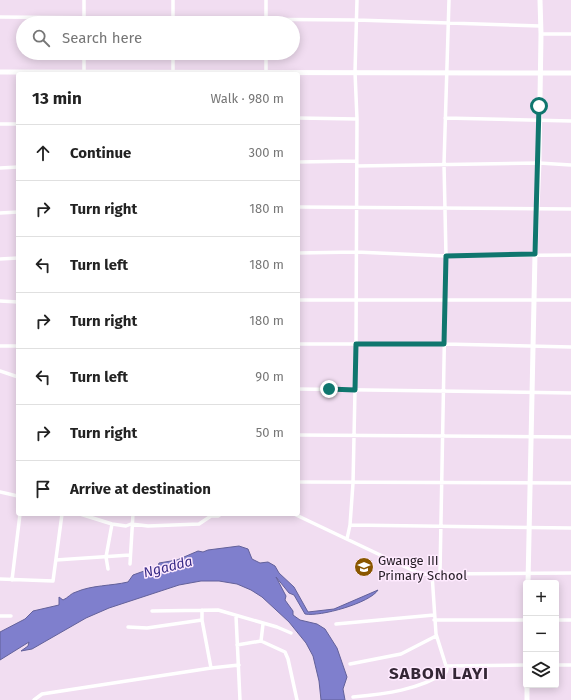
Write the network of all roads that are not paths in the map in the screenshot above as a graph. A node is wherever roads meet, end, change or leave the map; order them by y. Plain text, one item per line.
1 (84, 0) edge
2 (173, 0) edge
3 (266, 0) edge
4 (357, 0) edge
5 (449, 0) edge
6 (540, 0) edge
7 (84, 16) edge
8 (173, 16) edge
9 (266, 16) edge
10 (0, 17) edge
11 (16, 17) edge
12 (356, 20) junction
13 (300, 21) edge
14 (448, 23) junction
15 (540, 26) junction
16 (541, 34) junction
17 (571, 34) edge
18 (84, 60) edge
19 (173, 60) edge
20 (266, 60) edge
21 (0, 72) edge
22 (16, 72) edge
23 (84, 72) edge
24 (173, 72) edge
25 (266, 72) edge
26 (355, 72) junction
27 (446, 72) junction
28 (300, 73) edge
29 (540, 73) junction
30 (571, 73) edge
31 (300, 118) edge
32 (357, 118) junction
33 (446, 118) junction
34 (539, 119) junction
35 (571, 121) edge
36 (0, 124) edge
37 (16, 124) edge
38 (357, 161) junction
39 (300, 162) edge
40 (538, 163) junction
41 (444, 164) junction
42 (571, 165) edge
43 (357, 166) junction
44 (16, 167) edge
45 (0, 168) edge
46 (300, 207) edge
47 (356, 207) junction
48 (446, 208) junction
49 (536, 209) junction
50 (571, 209) edge
51 (16, 212) edge
52 (0, 213) edge
53 (356, 252) junction
54 (300, 253) edge
55 (535, 254) junction
56 (571, 255) edge
57 (446, 256) junction
58 (16, 258) edge
59 (0, 259) edge
60 (355, 299) junction
61 (300, 300) edge
62 (444, 300) junction
63 (534, 300) junction
64 (571, 300) edge
65 (0, 302) edge
66 (16, 302) edge
67 (300, 344) edge
68 (356, 344) junction
69 (444, 344) junction
70 (0, 346) edge
71 (16, 346) edge
72 (533, 346) junction
73 (571, 347) edge
74 (0, 371) edge
75 (16, 376) edge
76 (300, 389) edge
77 (355, 390) junction
78 (443, 392) junction
79 (531, 393) junction
80 (571, 393) edge
81 (354, 435) junction
82 (300, 436) edge
83 (441, 436) junction
84 (530, 436) junction
85 (571, 437) edge
86 (300, 482) edge
87 (440, 482) junction
88 (530, 482) junction
89 (353, 483) junction
90 (571, 483) edge
91 (0, 492) edge
92 (16, 496) edge
93 (20, 516) edge
94 (62, 516) edge
95 (86, 516) edge
96 (133, 516) edge
97 (212, 516) edge
98 (298, 516) edge
99 (112, 524) junction
100 (131, 524) junction
101 (350, 524) junction
102 (440, 525) junction
103 (528, 528) junction
104 (571, 528) edge
105 (347, 540) junction
106 (130, 555) junction
107 (106, 557) junction
108 (56, 560) junction
109 (130, 564) dead end
110 (108, 569) dead end
111 (571, 572) edge
112 (440, 573) junction
113 (528, 573) junction
114 (432, 574) junction
115 (0, 579) edge
116 (12, 580) junction
117 (528, 580) edge
118 (202, 610) junction
119 (152, 611) dead end
120 (0, 616) edge
121 (11, 616) dead end
122 (236, 616) junction
123 (434, 617) junction
124 (202, 620) junction
125 (523, 620) edge
126 (559, 620) edge
127 (571, 620) edge
128 (263, 624) junction
129 (336, 624) dead end
130 (128, 627) dead end
131 (291, 633) dead end
132 (436, 636) junction
133 (261, 641) junction
134 (237, 645) junction
135 (350, 664) dead end
136 (239, 665) junction
137 (523, 665) edge
138 (559, 665) edge
139 (571, 665) edge
140 (446, 666) junction
141 (211, 668) junction
142 (527, 688) edge
143 (353, 697) dead end
144 (34, 700) edge
145 (240, 700) edge
146 (297, 700) edge
147 (527, 700) edge

1 - 7 street
2 - 8 street
3 - 9 street
4 - 12 street
5 - 14 street
6 - 15 main road
10 - 11 street
12 - 13 street
12 - 14 street
12 - 26 street
14 - 15 street
14 - 27 street
15 - 16 main road
16 - 17 street
16 - 29 main road
18 - 23 street
19 - 24 street
20 - 25 street
21 - 22 main road
26 - 27 main road
26 - 28 main road
26 - 32 street
27 - 29 main road
27 - 33 street
29 - 30 main road
29 - 34 main road
31 - 32 street
32 - 38 street
33 - 34 street
33 - 41 street
34 - 35 street
34 - 40 main road
36 - 37 street
38 - 39 street
38 - 43 street
40 - 41 street
40 - 42 street
40 - 49 main road
41 - 43 street
41 - 48 street
43 - 47 street
44 - 45 street
46 - 47 street
47 - 48 street
47 - 53 street
48 - 49 street
48 - 57 street
49 - 50 street
49 - 55 main road
51 - 52 street
53 - 54 street
53 - 57 street
53 - 60 street
55 - 56 street
55 - 57 street
55 - 63 main road
57 - 62 street
58 - 59 street
60 - 61 street
60 - 62 street
60 - 68 street
62 - 63 street
62 - 69 street
63 - 64 street
63 - 72 main road
65 - 66 street
67 - 68 street
68 - 69 street
68 - 77 street
69 - 72 street
69 - 78 street
70 - 71 street
72 - 73 street
72 - 79 main road
74 - 75 street
76 - 77 street
77 - 78 street
77 - 81 street
78 - 79 street
78 - 83 street
79 - 80 street
79 - 84 main road
81 - 82 street
81 - 83 street
81 - 89 street
83 - 84 street
83 - 87 street
84 - 85 street
84 - 88 main road
86 - 89 street
87 - 88 street
87 - 89 street
87 - 102 street
88 - 90 street
88 - 103 main road
89 - 101 street
91 - 92 street
93 - 116 street
94 - 108 street
95 - 99 street
96 - 100 street
97 - 100 street
98 - 105 street
99 - 100 street
99 - 107 street
100 - 106 street
101 - 102 street
101 - 105 street
102 - 103 street
102 - 112 street
103 - 104 street
103 - 113 main road
105 - 114 street
106 - 107 street
106 - 109 street
107 - 108 street
107 - 110 street
108 - 116 street
111 - 113 street
112 - 113 street
112 - 114 street
113 - 117 main road
114 - 123 street
115 - 116 street
118 - 119 street
118 - 122 street
118 - 124 street
120 - 121 street
122 - 128 street
122 - 134 street
123 - 125 street
123 - 129 street
123 - 132 street
124 - 130 street
124 - 141 street
126 - 127 street
128 - 131 street
128 - 133 street
132 - 135 street
132 - 140 street
133 - 134 street
133 - 146 street
134 - 136 street
136 - 141 street
136 - 145 street
137 - 140 street
138 - 139 street
140 - 143 street
141 - 144 street
142 - 147 main road

